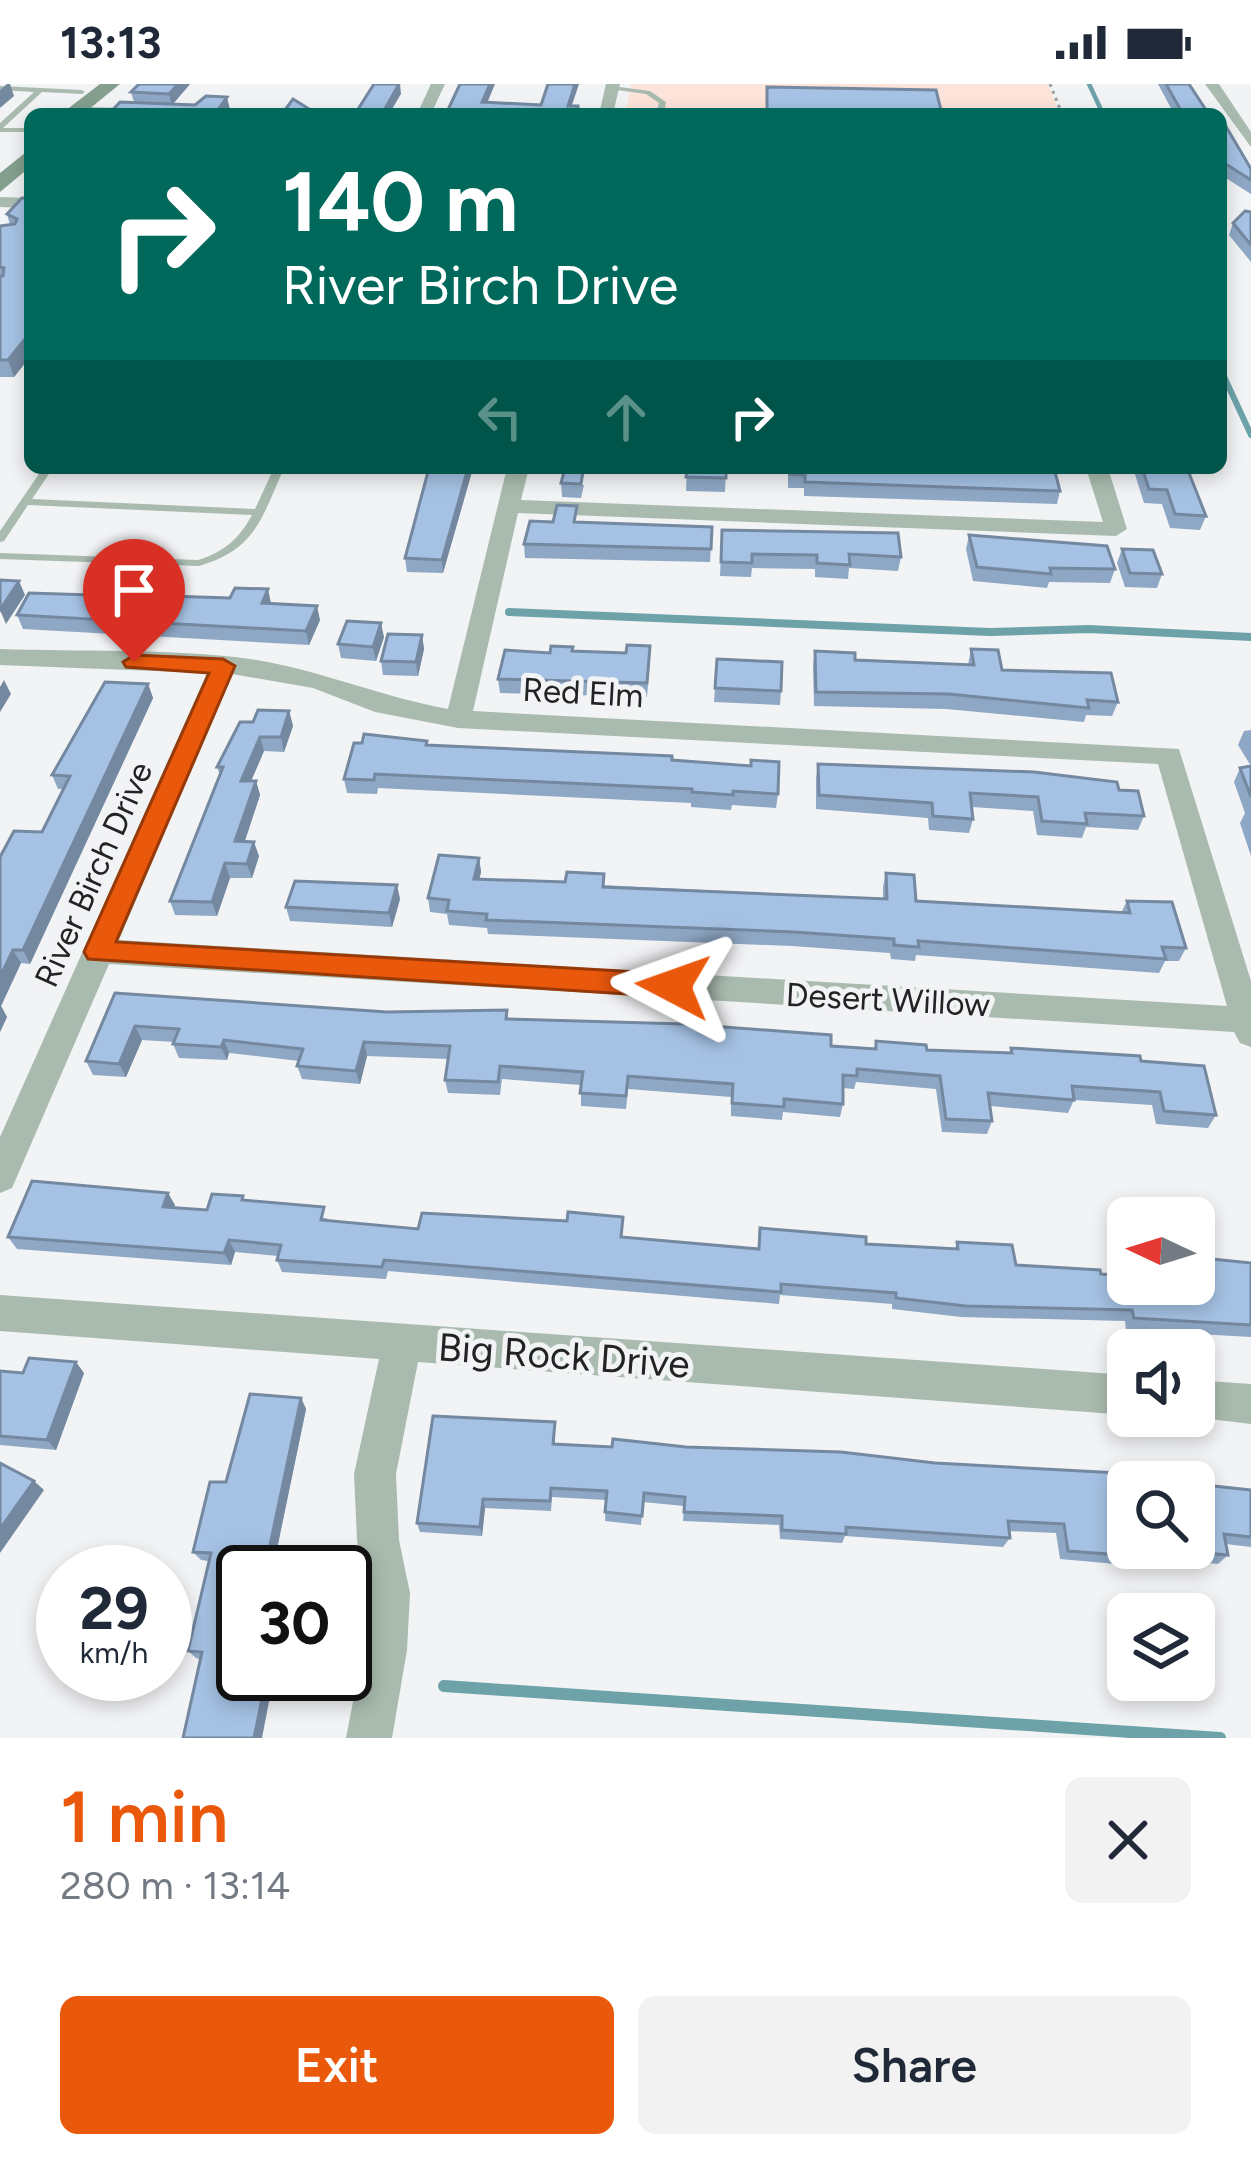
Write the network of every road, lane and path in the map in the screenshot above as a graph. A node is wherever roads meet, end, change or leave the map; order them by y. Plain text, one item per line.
1 (111, 84) edge
2 (1212, 84) edge
3 (613, 86) edge
4 (0, 88) edge
5 (40, 90) junction
6 (81, 99) edge
7 (128, 108) edge
8 (661, 108) edge
9 (0, 129) edge
10 (1251, 143) edge
11 (16, 162) edge
12 (0, 185) edge
13 (44, 474) edge
14 (276, 474) edge
15 (517, 474) edge
16 (1099, 474) edge
17 (25, 502) junction
18 (509, 506) junction
19 (258, 512) junction
20 (0, 539) edge
21 (0, 556) edge
22 (0, 657) edge
23 (223, 666) junction
24 (458, 719) junction
25 (98, 952) junction
26 (1249, 1027) edge
27 (0, 1177) edge
28 (0, 1313) edge
29 (402, 1343) junction
30 (1107, 1393) edge
31 (1215, 1401) edge
32 (1251, 1404) edge
33 (369, 1738) edge

1 - 6 main road
2 - 10 street
3 - 8 lane
4 - 5 lane
5 - 6 lane
5 - 9 lane
6 - 7 lane
11 - 12 main road
13 - 17 lane
14 - 19 lane
15 - 18 street
16 - 18 street
17 - 19 lane
17 - 20 lane
18 - 24 street
19 - 21 lane
22 - 23 street, Red Elm
23 - 24 street, Red Elm
23 - 25 street, River Birch Drive
24 - 26 street, Red Elm
25 - 26 street, Desert Willow
25 - 27 street, River Birch Drive
28 - 29 street, Big Rock Drive
29 - 30 street, Big Rock Drive
29 - 33 street
31 - 32 street

